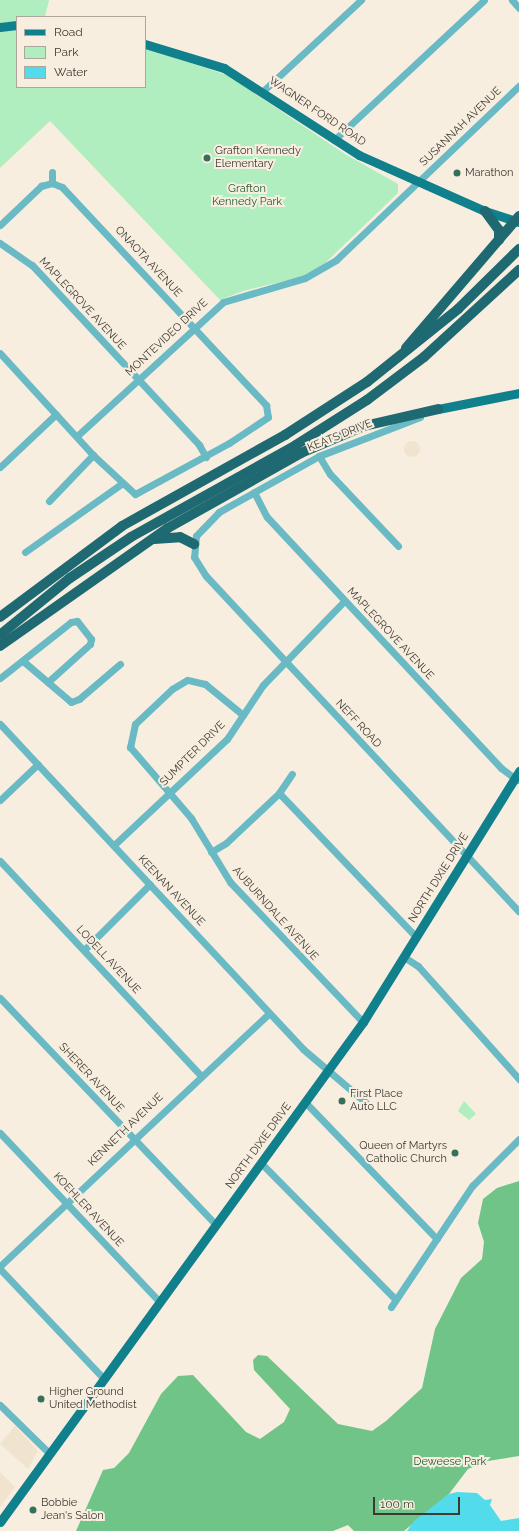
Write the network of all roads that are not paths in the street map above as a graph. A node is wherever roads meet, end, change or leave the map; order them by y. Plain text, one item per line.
1 (360, 0) edge
2 (484, 0) edge
3 (512, 0) edge
4 (519, 8) edge
5 (16, 25) edge
6 (0, 27) edge
7 (146, 44) edge
8 (519, 86) edge
9 (263, 91) junction
10 (334, 140) junction
11 (52, 172) dead end
12 (52, 183) junction
13 (418, 183) junction
14 (485, 211) junction
15 (518, 220) edge
16 (0, 225) edge
17 (499, 240) junction
18 (0, 243) edge
19 (519, 249) edge
20 (519, 270) edge
21 (194, 327) junction
22 (0, 353) edge
23 (400, 357) junction
24 (138, 380) junction
25 (519, 393) edge
26 (438, 409) junction
27 (56, 414) junction
28 (77, 436) junction
29 (93, 455) junction
30 (319, 456) junction
31 (206, 457) junction
32 (0, 466) edge
33 (121, 484) junction
34 (254, 492) junction
35 (49, 501) dead end
36 (150, 540) junction
37 (194, 544) junction
38 (398, 546) dead end
39 (25, 552) dead end
40 (344, 601) junction
41 (0, 617) edge
42 (0, 635) edge
43 (0, 646) edge
44 (23, 661) junction
45 (287, 662) junction
46 (120, 664) dead end
47 (0, 678) edge
48 (48, 682) junction
49 (243, 715) junction
50 (0, 724) edge
51 (38, 764) junction
52 (519, 771) edge
53 (292, 774) dead end
54 (516, 780) edge
55 (280, 793) junction
56 (169, 794) junction
57 (0, 800) edge
58 (114, 845) junction
59 (211, 852) junction
60 (468, 854) junction
61 (0, 861) edge
62 (150, 884) junction
63 (519, 912) edge
64 (416, 937) junction
65 (84, 950) junction
66 (404, 957) junction
67 (0, 998) edge
68 (269, 1013) junction
69 (363, 1022) junction
70 (328, 1070) junction
71 (517, 1074) edge
72 (200, 1075) junction
73 (305, 1102) junction
74 (365, 1102) dead end
75 (0, 1133) edge
76 (132, 1138) junction
77 (519, 1138) edge
78 (262, 1163) junction
79 (67, 1203) junction
80 (216, 1226) junction
81 (437, 1240) junction
82 (0, 1267) edge
83 (395, 1299) junction
84 (160, 1302) junction
85 (391, 1307) dead end
86 (104, 1379) junction
87 (0, 1405) edge
88 (50, 1454) junction
89 (0, 1522) edge

1 - 9 street
2 - 10 street
3 - 4 street
5 - 6 main road
7 - 9 main road, WAGNER FORD ROAD
8 - 13 street, SUSANNAH AVENUE
9 - 10 main road, WAGNER FORD ROAD
10 - 13 main road, WAGNER FORD ROAD
11 - 12 street
12 - 16 street
12 - 21 street, ONAOTA AVENUE
13 - 14 main road, WAGNER FORD ROAD
13 - 21 street, MONTEVIDEO DRIVE
14 - 15 main road, WAGNER FORD ROAD
14 - 17 highway
15 - 17 highway
17 - 23 highway
18 - 24 street, MAPLEGROVE AVENUE
19 - 23 highway
20 - 42 highway
21 - 24 street, MONTEVIDEO DRIVE
21 - 31 street, ONAOTA AVENUE
22 - 27 street
23 - 41 highway
24 - 28 street, MONTEVIDEO DRIVE
24 - 31 street, MAPLEGROVE AVENUE
25 - 26 main road, KEATS DRIVE
26 - 30 street, KEATS DRIVE
26 - 36 highway
27 - 28 street
27 - 32 street
28 - 29 street
29 - 33 street
29 - 35 street
30 - 34 street, KEATS DRIVE
30 - 38 street
31 - 33 street
33 - 39 street
34 - 37 street, KEATS DRIVE
34 - 40 street, MAPLEGROVE AVENUE
36 - 37 highway
36 - 43 highway
37 - 45 street, NEFF ROAD
40 - 45 street, SUMPTER DRIVE
40 - 54 street, MAPLEGROVE AVENUE
44 - 47 street
44 - 48 street
44 - 48 street
45 - 49 street, SUMPTER DRIVE
45 - 60 street, NEFF ROAD
46 - 48 street
49 - 56 street, SUMPTER DRIVE
49 - 56 street, AUBURNDALE AVENUE
50 - 51 street, KEENAN AVENUE
51 - 57 street
51 - 58 street, KEENAN AVENUE
52 - 54 main road, NORTH DIXIE DRIVE
53 - 55 street
54 - 60 main road, NORTH DIXIE DRIVE
55 - 59 street
55 - 64 street
56 - 58 street, SUMPTER DRIVE
56 - 59 street, AUBURNDALE AVENUE
58 - 62 street, KEENAN AVENUE
59 - 69 street, AUBURNDALE AVENUE
60 - 63 street, NEFF ROAD
60 - 64 main road, NORTH DIXIE DRIVE
61 - 65 street, LODELL AVENUE
62 - 65 street
62 - 68 street, KEENAN AVENUE
64 - 66 main road, NORTH DIXIE DRIVE
65 - 72 street, LODELL AVENUE
66 - 69 main road, NORTH DIXIE DRIVE
66 - 71 street
67 - 76 street, SHERER AVENUE
68 - 70 street, KEENAN AVENUE
68 - 72 street, KENNETH AVENUE
69 - 70 main road, NORTH DIXIE DRIVE
70 - 73 main road, NORTH DIXIE DRIVE
70 - 74 street, KEENAN AVENUE
72 - 76 street, KENNETH AVENUE
73 - 78 main road, NORTH DIXIE DRIVE
73 - 81 street
75 - 79 street, KOEHLER AVENUE
76 - 79 street, KENNETH AVENUE
76 - 80 street, SHERER AVENUE
77 - 81 street
78 - 80 main road, NORTH DIXIE DRIVE
78 - 83 street
79 - 82 street, KENNETH AVENUE
79 - 84 street, KOEHLER AVENUE
80 - 84 main road, NORTH DIXIE DRIVE
81 - 83 street
82 - 86 street
83 - 85 street
84 - 86 main road, NORTH DIXIE DRIVE
86 - 88 main road, NORTH DIXIE DRIVE
87 - 88 street
88 - 89 main road, NORTH DIXIE DRIVE

